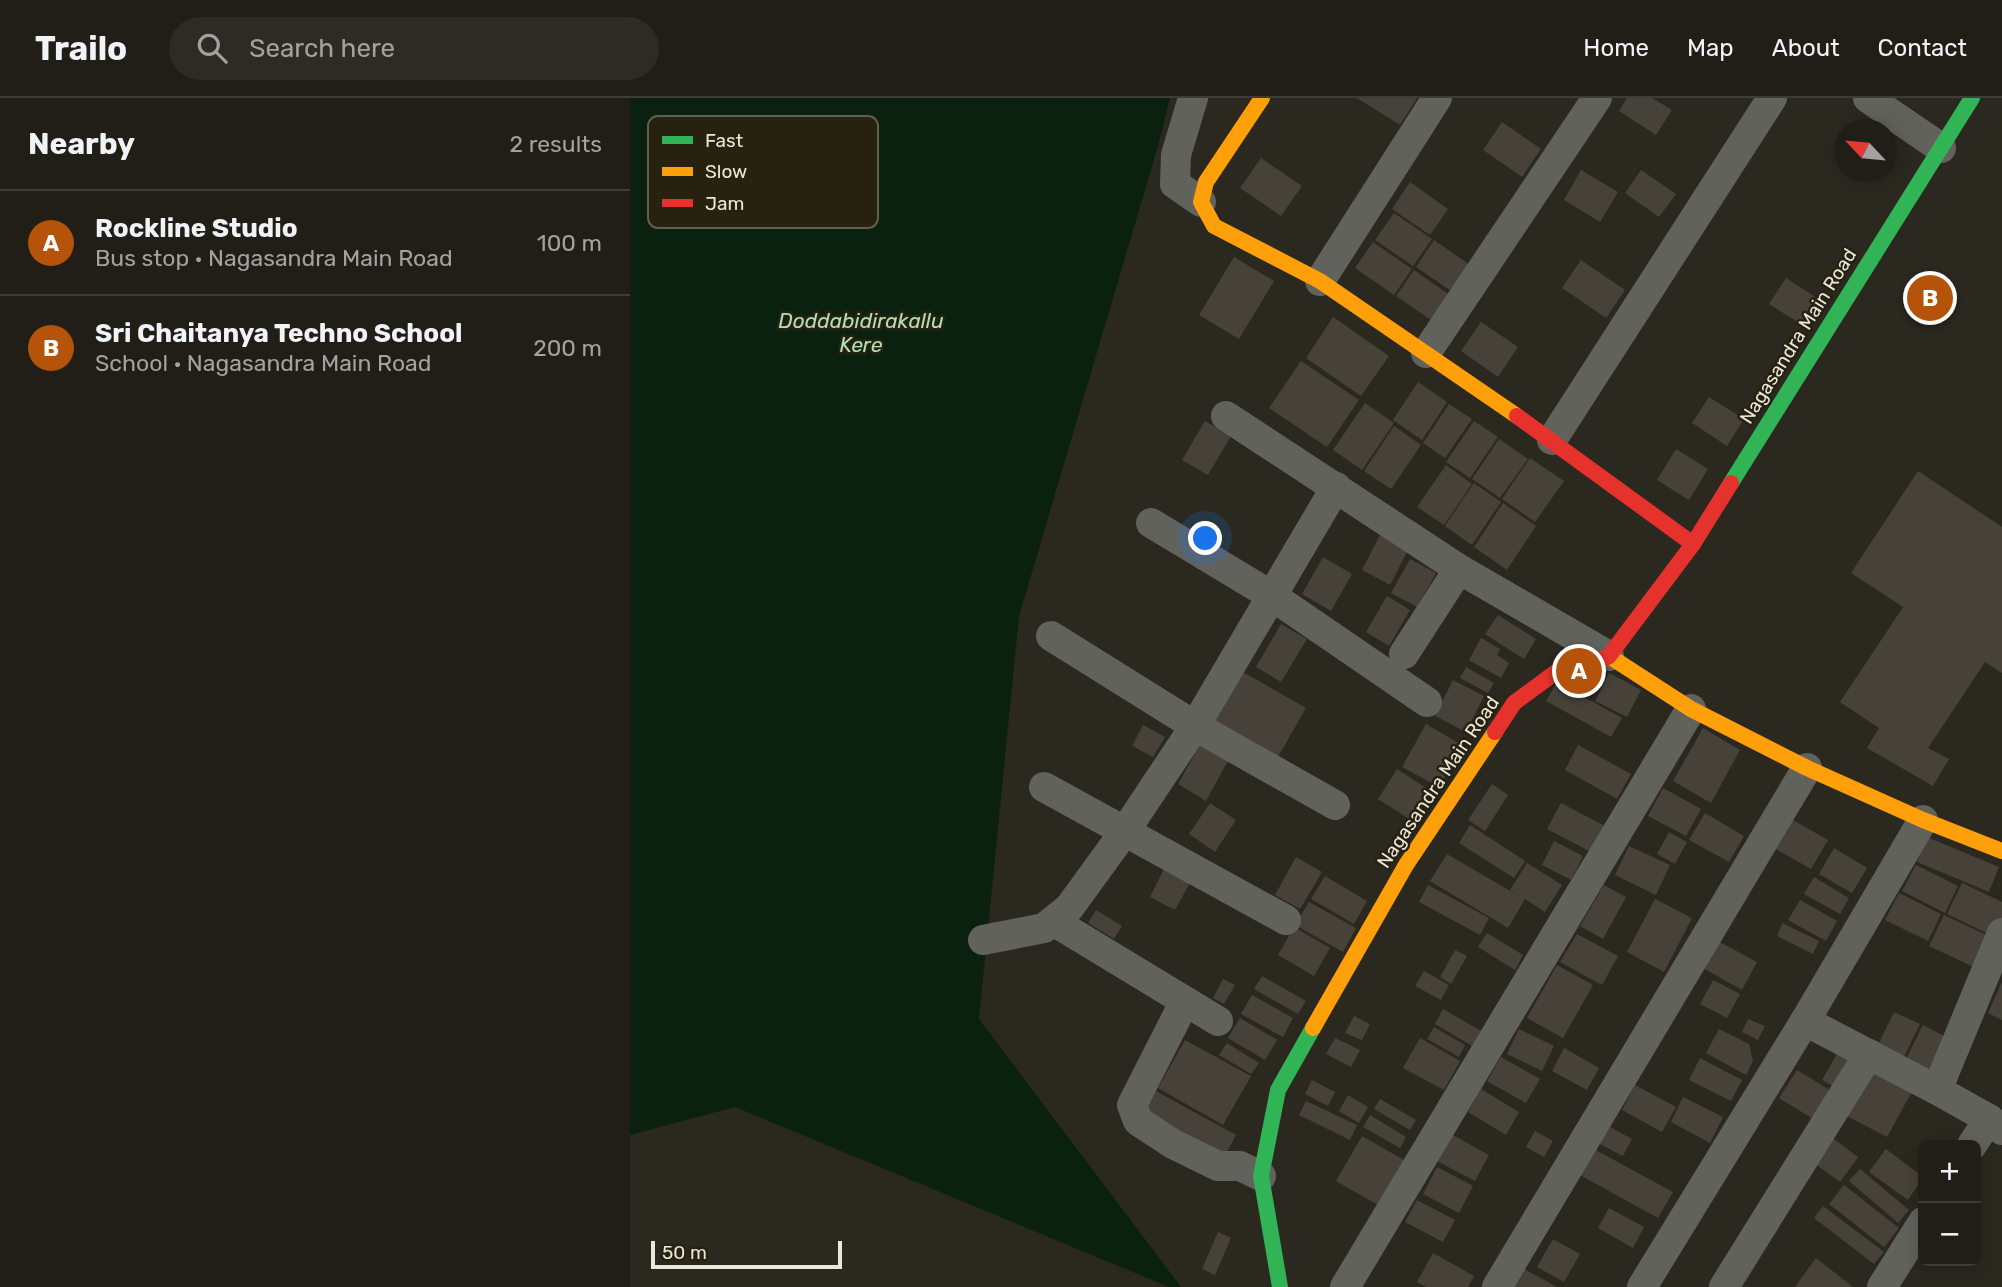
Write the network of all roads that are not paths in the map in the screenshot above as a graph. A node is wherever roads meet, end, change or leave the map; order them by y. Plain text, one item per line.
1 (1193, 98) edge
2 (1262, 98) edge
3 (1437, 98) edge
4 (1597, 98) edge
5 (1772, 98) edge
6 (1868, 98) edge
7 (1972, 98) edge
8 (1941, 148) junction
9 (1201, 202) junction
10 (1320, 281) junction
11 (1426, 353) junction
12 (1226, 416) dead end
13 (1552, 440) junction
14 (1336, 487) junction
15 (1151, 523) dead end
16 (1693, 544) junction
17 (1459, 569) junction
18 (1272, 596) junction
19 (1051, 636) dead end
20 (1404, 654) dead end
21 (1609, 656) junction
22 (1427, 702) dead end
23 (1691, 709) junction
24 (1195, 726) junction
25 (1807, 768) junction
26 (1044, 787) dead end
27 (1335, 805) dead end
28 (1923, 820) junction
29 (1125, 831) junction
30 (2002, 852) edge
31 (1286, 920) dead end
32 (1053, 921) junction
33 (2002, 933) edge
34 (984, 940) dead end
35 (1185, 1001) junction
36 (1218, 1021) dead end
37 (1805, 1021) junction
38 (1869, 1054) junction
39 (1937, 1090) junction
40 (1995, 1124) edge
41 (1977, 1140) edge
42 (1261, 1176) junction
43 (1918, 1230) edge
44 (1280, 1287) edge
45 (1345, 1287) edge
46 (1497, 1287) edge
47 (1642, 1287) edge
48 (1724, 1287) edge
49 (1882, 1287) edge

1 - 9 street
2 - 9 street
3 - 10 street
4 - 11 street
5 - 13 street
6 - 8 street
7 - 8 street, Nagasandra Main Road
8 - 16 street, Nagasandra Main Road
9 - 10 street
10 - 11 street
11 - 13 street
12 - 14 street
13 - 16 street
14 - 17 street
14 - 18 street
15 - 18 street
16 - 21 street, Nagasandra Main Road
17 - 20 street
17 - 21 street
18 - 22 street
18 - 24 street
19 - 24 street
21 - 23 street
21 - 42 street, Nagasandra Main Road
23 - 25 street
23 - 45 street
24 - 27 street
24 - 29 street
25 - 28 street
25 - 46 street
26 - 29 street
28 - 30 street
28 - 37 street
29 - 31 street
29 - 32 street
32 - 34 street
32 - 35 street
33 - 39 street
35 - 36 street
35 - 42 street
37 - 38 street
37 - 47 street
38 - 39 street
38 - 48 street
39 - 40 street
40 - 41 street
42 - 44 street, Nagasandra Main Road
43 - 49 street

